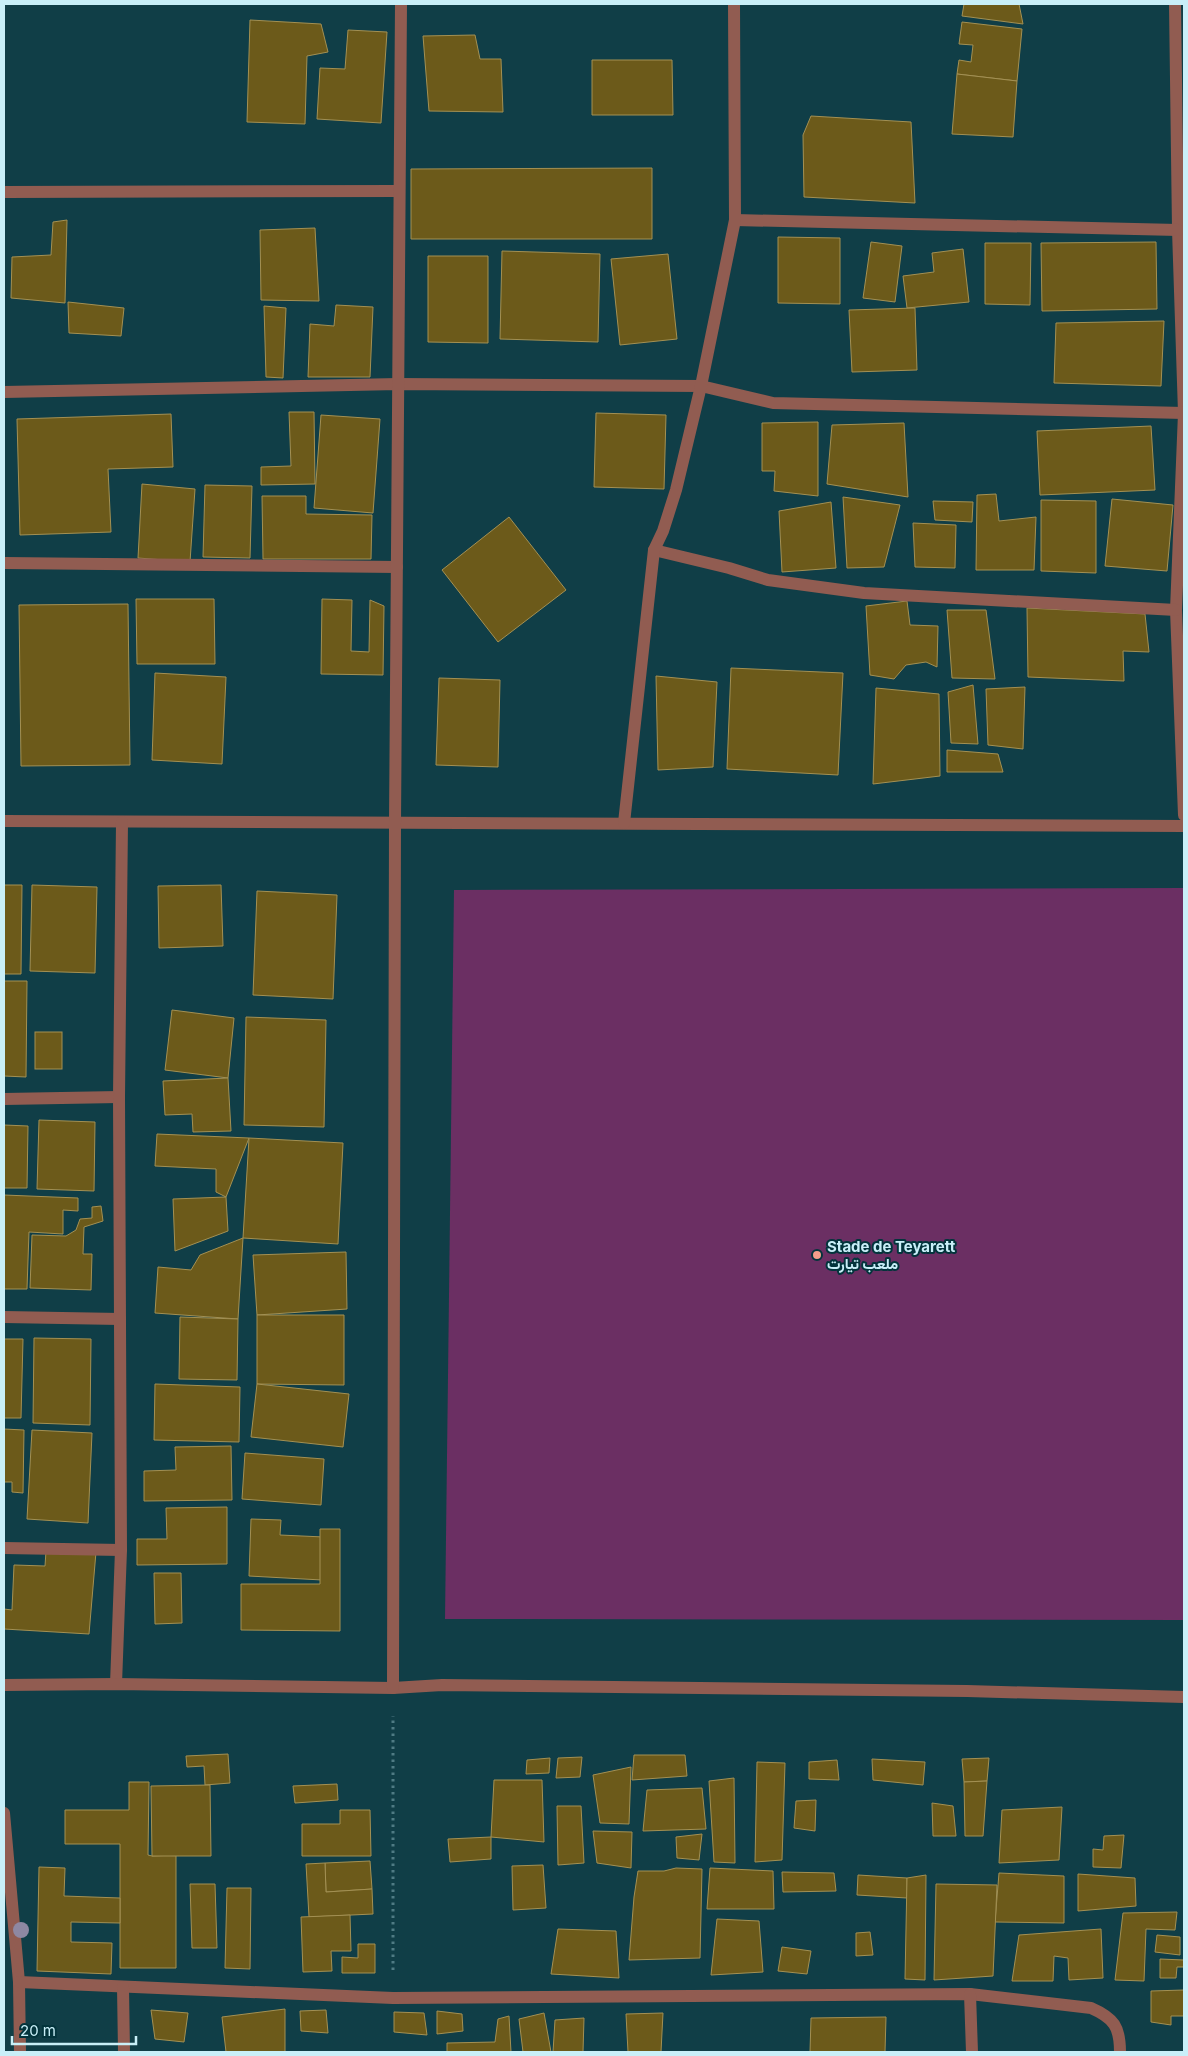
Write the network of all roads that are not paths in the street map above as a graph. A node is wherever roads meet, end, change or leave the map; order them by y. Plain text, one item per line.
1 (401, 4) edge
2 (734, 4) edge
3 (1175, 4) edge
4 (399, 191) junction
5 (4, 192) edge
6 (735, 220) junction
7 (1178, 230) junction
8 (398, 384) junction
9 (701, 386) junction
10 (4, 392) edge
11 (1184, 413) edge
12 (654, 550) junction
13 (4, 563) edge
14 (396, 567) junction
15 (1176, 610) junction
16 (1184, 815) edge
17 (4, 821) edge
18 (122, 822) junction
19 (395, 823) junction
20 (624, 823) junction
21 (1184, 826) edge
22 (119, 1097) junction
23 (4, 1098) edge
24 (4, 1317) edge
25 (120, 1319) junction
26 (4, 1548) edge
27 (121, 1550) junction
28 (116, 1684) junction
29 (4, 1685) edge
30 (394, 1688) junction
31 (1184, 1698) edge
32 (4, 1813) edge
33 (19, 1982) junction
34 (123, 1987) junction
35 (970, 1994) junction
36 (20, 2052) edge
37 (124, 2052) edge
38 (972, 2052) edge
39 (1120, 2052) edge

1 - 4 street
2 - 6 street
3 - 7 street
4 - 5 street
4 - 8 street
6 - 7 street
6 - 9 street
7 - 11 street
8 - 9 street
8 - 10 street
8 - 14 street
9 - 11 street
9 - 12 street
11 - 15 street
12 - 15 street
12 - 20 street
13 - 14 street
14 - 19 street
15 - 16 street
17 - 18 street
18 - 19 street
18 - 22 street
19 - 20 street
19 - 30 street
20 - 21 street
22 - 23 street
22 - 25 street
24 - 25 street
25 - 27 street
26 - 27 street
27 - 28 street
28 - 29 street
28 - 30 street
30 - 31 street
32 - 33 street
33 - 34 street
33 - 36 street
34 - 35 street
34 - 37 street
35 - 38 street
35 - 39 street

